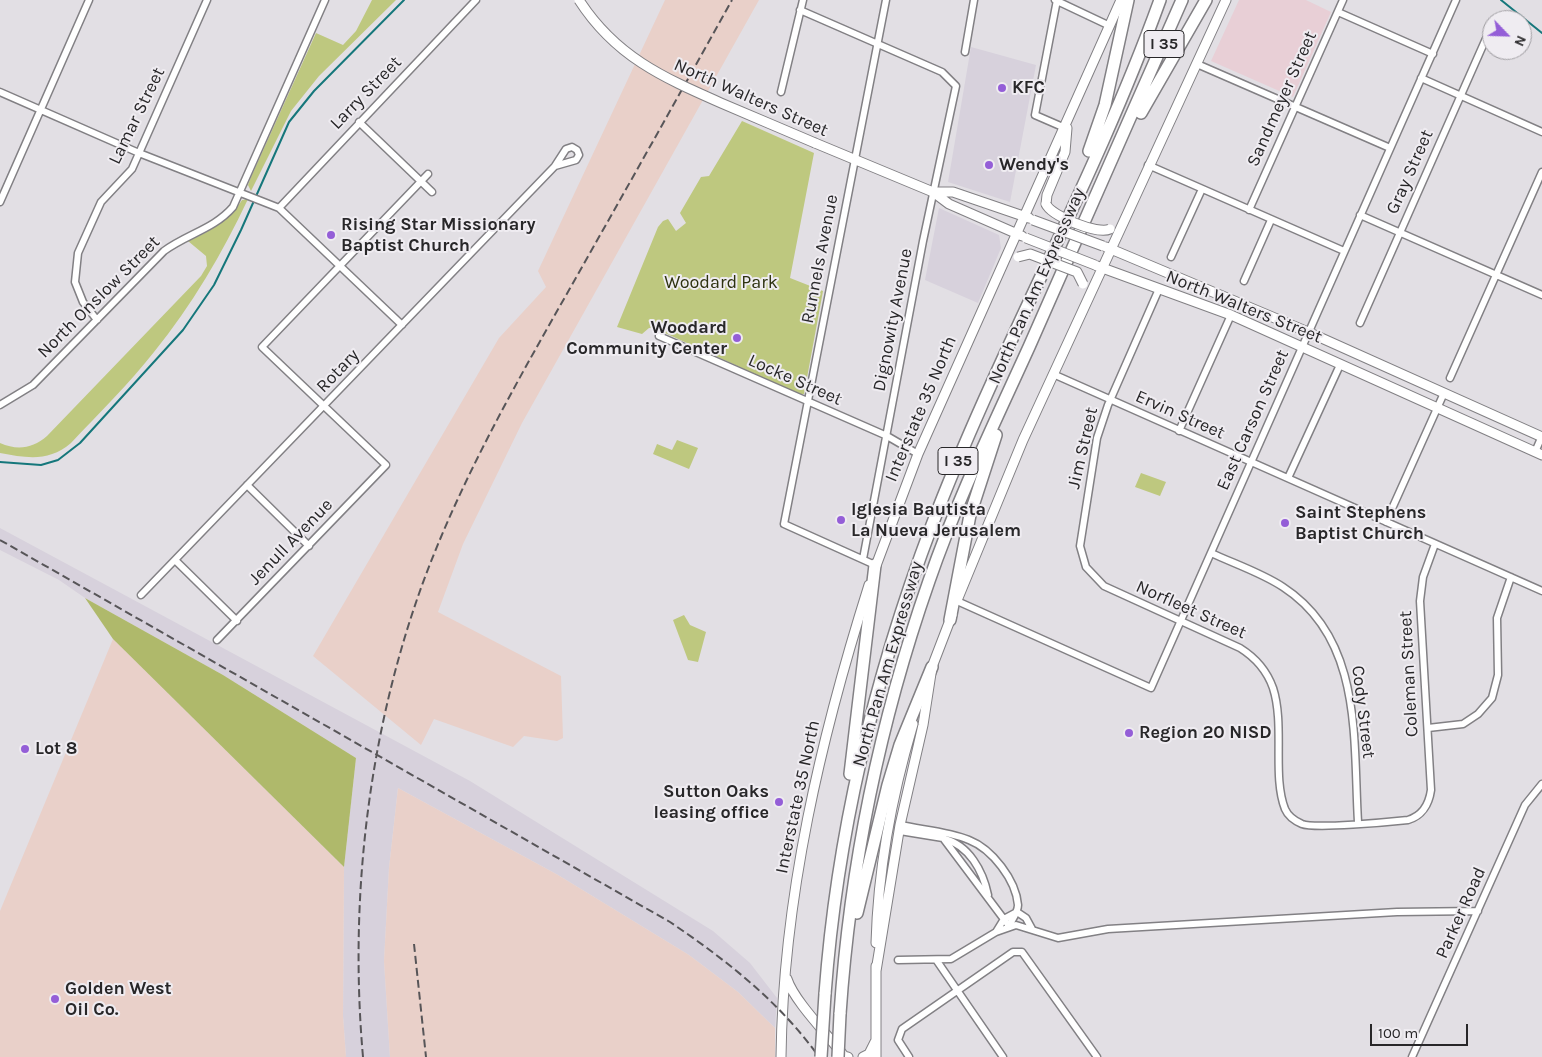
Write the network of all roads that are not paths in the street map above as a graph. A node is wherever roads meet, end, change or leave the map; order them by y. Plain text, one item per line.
1 (89, 0) edge
2 (207, 0) edge
3 (325, 0) edge
4 (476, 0) edge
5 (579, 0) edge
6 (803, 0) edge
7 (886, 0) edge
8 (974, 0) edge
9 (1056, 0) edge
10 (1122, 0) edge
11 (1128, 0) edge
12 (1160, 0) edge
13 (1182, 0) edge
14 (1206, 0) edge
15 (1226, 0) edge
16 (1343, 0) edge
17 (1456, 0) edge
18 (800, 10) junction
19 (1338, 12) junction
20 (1110, 26) junction
21 (877, 44) junction
22 (1482, 48) edge
23 (965, 52) dead end
24 (1433, 54) junction
25 (1197, 64) junction
26 (1421, 78) junction
27 (0, 92) edge
28 (781, 92) dead end
29 (1461, 96) junction
30 (1295, 107) junction
31 (41, 110) junction
32 (359, 122) junction
33 (1066, 124) junction
34 (1542, 132) edge
35 (1390, 148) junction
36 (139, 153) junction
37 (855, 161) junction
38 (555, 166) dead end
39 (1148, 166) junction
40 (1542, 172) edge
41 (428, 174) dead end
42 (421, 182) junction
43 (1202, 190) junction
44 (240, 192) junction
45 (432, 192) dead end
46 (933, 192) junction
47 (1133, 199) junction
48 (0, 202) edge
49 (279, 208) junction
50 (1249, 210) junction
51 (1069, 212) junction
52 (1360, 215) junction
53 (1029, 218) junction
54 (1271, 220) junction
55 (1084, 221) junction
56 (1400, 232) junction
57 (1022, 236) junction
58 (1107, 247) junction
59 (1344, 251) junction
60 (1171, 257) dead end
61 (340, 265) junction
62 (1098, 266) junction
63 (1001, 271) junction
64 (1496, 274) junction
65 (1244, 281) dead end
66 (1159, 289) junction
67 (1542, 295) edge
68 (1081, 312) junction
69 (1231, 316) junction
70 (97, 320) junction
71 (1360, 323) dead end
72 (402, 325) junction
73 (1308, 332) junction
74 (660, 336) dead end
75 (1301, 347) junction
76 (1028, 349) junction
77 (1340, 365) junction
78 (1053, 374) junction
79 (1450, 378) dead end
80 (1444, 393) junction
81 (1110, 400) junction
82 (808, 402) junction
83 (0, 405) edge
84 (324, 407) junction
85 (1437, 408) junction
86 (1179, 431) junction
87 (887, 436) junction
88 (1542, 436) edge
89 (1538, 453) edge
90 (918, 454) junction
91 (1251, 462) junction
92 (1288, 478) junction
93 (247, 484) junction
94 (1386, 522) junction
95 (1435, 544) junction
96 (309, 546) junction
97 (1211, 553) junction
98 (863, 559) junction
99 (175, 560) junction
100 (875, 565) junction
101 (1511, 577) junction
102 (1104, 586) joint
103 (1542, 591) edge
104 (141, 595) dead end
105 (957, 601) junction
106 (950, 620) junction
107 (237, 621) junction
108 (1180, 621) junction
109 (217, 640) dead end
110 (932, 667) junction
111 (1428, 728) junction
112 (1542, 784) edge
113 (1427, 805) joint
114 (1358, 822) junction
115 (900, 828) junction
116 (1478, 911) junction
117 (1017, 912) junction
118 (1004, 919) junction
119 (1009, 926) junction
120 (1032, 928) junction
121 (996, 932) junction
122 (829, 946) junction
123 (898, 960) dead end
124 (937, 961) junction
125 (876, 971) junction
126 (786, 974) junction
127 (957, 990) junction
128 (842, 993) junction
129 (876, 1041) junction
130 (781, 1057) edge
131 (821, 1057) edge
132 (838, 1057) edge
133 (848, 1057) edge
134 (863, 1057) edge
135 (876, 1057) edge
136 (909, 1057) edge
137 (1003, 1057) edge
138 (1097, 1057) edge
139 (1412, 1057) edge

1 - 31 street
2 - 36 street, Lamar Street
3 - 44 street, North Onslow Street
4 - 32 street, Larry Street
5 - 37 main road, North Walters Street, bridge
6 - 18 street
7 - 21 street, Runnels Avenue
8 - 23 street
9 - 20 street
9 - 33 street
10 - 20 main road, Interstate 35 North
11 - 51 highway
12 - 51 highway, North Pan Am Expressway / I 35
13 - 55 highway, North Pan Am Expressway / I 35
14 - 55 highway
15 - 25 main road
16 - 19 street, Sandmeyer Street
17 - 24 street, East Carson Street
18 - 21 street
18 - 28 street
19 - 24 street
19 - 30 street, Sandmeyer Street
20 - 33 main road, Interstate 35 North
21 - 37 street, Runnels Avenue
21 - 46 street, Dignowity Avenue
22 - 29 street, Gray Street
24 - 26 street, East Carson Street
25 - 30 street
25 - 39 main road
26 - 29 street
26 - 35 street, East Carson Street
27 - 31 street
29 - 34 street
29 - 56 street, Gray Street
30 - 35 street
30 - 50 street, Sandmeyer Street
31 - 36 street
31 - 48 street
32 - 42 street
32 - 49 street, Larry Street
33 - 47 main road, bridge
33 - 53 main road, Interstate 35 North
35 - 52 street, East Carson Street
36 - 44 street
36 - 70 street, Lamar Street
37 - 46 main road, North Walters Street
37 - 82 street, Runnels Avenue
38 - 72 street, Rotary
39 - 43 street
39 - 47 main road
40 - 64 street
41 - 42 street
42 - 45 street
42 - 61 street
43 - 50 street
43 - 60 street
44 - 49 street
44 - 70 street, North Onslow Street
46 - 53 main road, North Walters Street
46 - 57 main road, North Walters Street
46 - 87 street, Dignowity Avenue
47 - 58 main road
49 - 61 street
50 - 54 street
51 - 122 highway, North Pan Am Expressway / I 35
52 - 56 street
52 - 59 street, East Carson Street
53 - 57 main road, Interstate 35 North
53 - 58 main road, North Walters Street, bridge
54 - 59 street
54 - 65 street
55 - 76 highway, North Pan Am Expressway / I 35
56 - 64 street
56 - 71 street, Gray Street
57 - 62 main road, North Walters Street, bridge
57 - 63 main road, Interstate 35 North
58 - 62 main road
58 - 73 main road, North Walters Street
59 - 73 street, East Carson Street
61 - 72 street
61 - 84 street
62 - 66 main road, North Walters Street
62 - 68 main road
63 - 68 main road, bridge
63 - 90 main road, Interstate 35 North
64 - 67 street
64 - 79 street
66 - 69 main road, North Walters Street
66 - 81 street, Jim Street
68 - 78 main road
69 - 75 main road, North Walters Street
69 - 86 street
70 - 83 street, North Onslow Street
72 - 84 street, Rotary
73 - 75 street, East Carson Street
73 - 80 main road, North Walters Street
74 - 82 street, Locke Street
75 - 77 main road, North Walters Street
75 - 91 street, East Carson Street
76 - 106 highway
76 - 128 highway, North Pan Am Expressway / I 35
77 - 85 main road, North Walters Street
77 - 92 street
78 - 81 street, Ervin Street
78 - 105 main road
80 - 85 street
80 - 88 main road, North Walters Street
81 - 86 street, Ervin Street
81 - 102 street, Jim Street
82 - 87 street, Locke Street
82 - 98 street, Runnels Avenue
84 - 93 street, Rotary
84 - 96 street, Jenull Avenue
85 - 89 main road, North Walters Street
85 - 94 street
86 - 91 street, Ervin Street
87 - 90 street, Locke Street
87 - 98 street, Dignowity Avenue
88 - 89 street
90 - 100 main road, Interstate 35 North
91 - 92 street, Ervin Street
91 - 97 street, East Carson Street
92 - 94 street, Ervin Street
93 - 96 street
93 - 99 street, Rotary
94 - 95 street, Ervin Street
95 - 101 street, Ervin Street
95 - 111 street, Coleman Street
96 - 107 street, Jenull Avenue
97 - 108 street, East Carson Street
97 - 114 street, Cody Street
98 - 100 street
99 - 104 street, Rotary
99 - 107 street
100 - 122 highway
100 - 126 main road, Interstate 35 North
101 - 103 street, Ervin Street
101 - 111 street
102 - 108 street, Norfleet Street
105 - 106 main road
105 - 108 street, East Carson Street
106 - 110 main road
107 - 109 street, Jenull Avenue
108 - 114 street, Norfleet Street
110 - 115 main road
110 - 125 main road
110 - 128 highway
111 - 113 street, Coleman Street
112 - 116 street, Parker Road
113 - 114 street, Norfleet Street
115 - 117 street
115 - 118 street
115 - 125 main road
116 - 120 street
116 - 139 street, Parker Road
117 - 118 street
117 - 119 street
117 - 120 street
118 - 119 street
118 - 121 street
119 - 120 street
119 - 121 street
121 - 124 street
122 - 131 highway, North Pan Am Expressway / I 35, bridge
123 - 124 street
124 - 127 street
125 - 129 main road
126 - 130 main road, Interstate 35 North
126 - 133 main road
127 - 136 street
127 - 137 street
127 - 138 street
128 - 132 highway, North Pan Am Expressway / I 35, bridge
129 - 134 main road
129 - 135 main road

